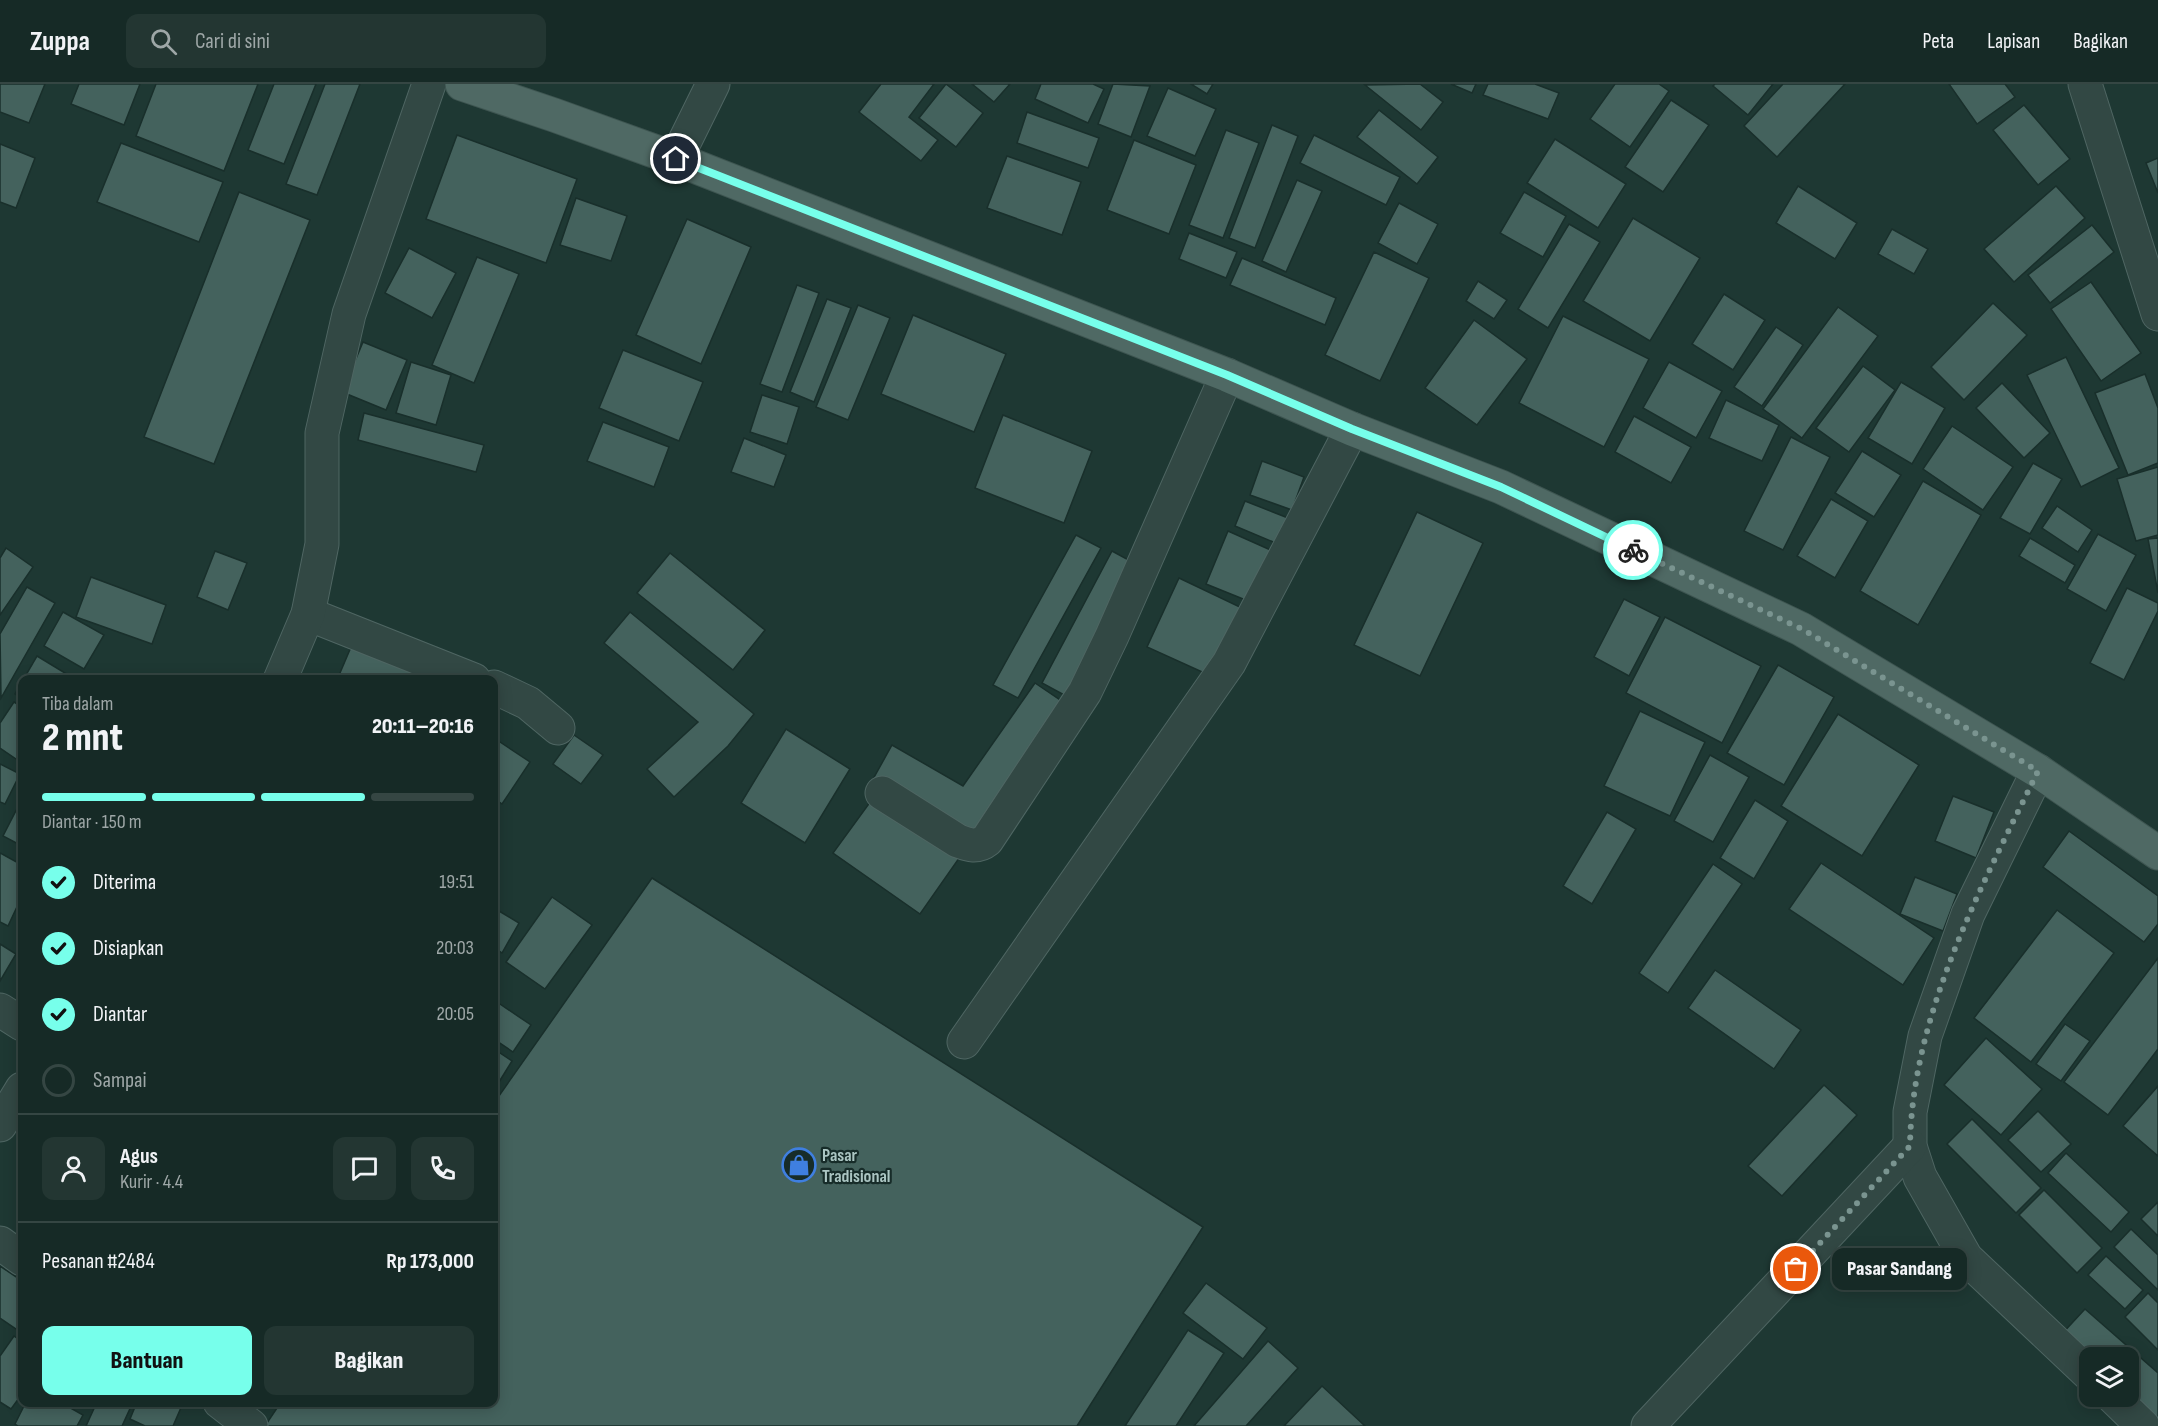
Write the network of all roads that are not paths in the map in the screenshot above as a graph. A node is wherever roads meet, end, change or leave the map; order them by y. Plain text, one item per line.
1 (429, 84) edge
2 (462, 84) edge
3 (713, 84) edge
4 (2085, 84) edge
5 (676, 159) junction
6 (2158, 314) edge
7 (1227, 375) junction
8 (1352, 429) junction
9 (308, 614) junction
10 (282, 675) edge
11 (461, 675) edge
12 (498, 689) edge
13 (558, 728) dead end
14 (2038, 771) junction
15 (882, 793) dead end
16 (2158, 853) edge
17 (0, 1010) edge
18 (18, 1021) edge
19 (964, 1042) dead end
20 (18, 1096) edge
21 (0, 1125) edge
22 (1910, 1146) junction
23 (0, 1243) edge
24 (18, 1256) edge
25 (2079, 1365) edge
26 (226, 1407) edge
27 (2123, 1407) edge
28 (251, 1426) edge
29 (1648, 1426) edge
30 (2143, 1426) edge

1 - 9 street
2 - 5 main road
3 - 5 street
4 - 6 street
5 - 7 main road
7 - 8 main road
7 - 15 street
8 - 14 main road
8 - 19 street
9 - 10 street
9 - 11 street
12 - 13 street
14 - 16 main road
14 - 22 street
17 - 18 street
20 - 21 street
22 - 25 street
22 - 29 street
23 - 24 street
26 - 28 street
27 - 30 street

